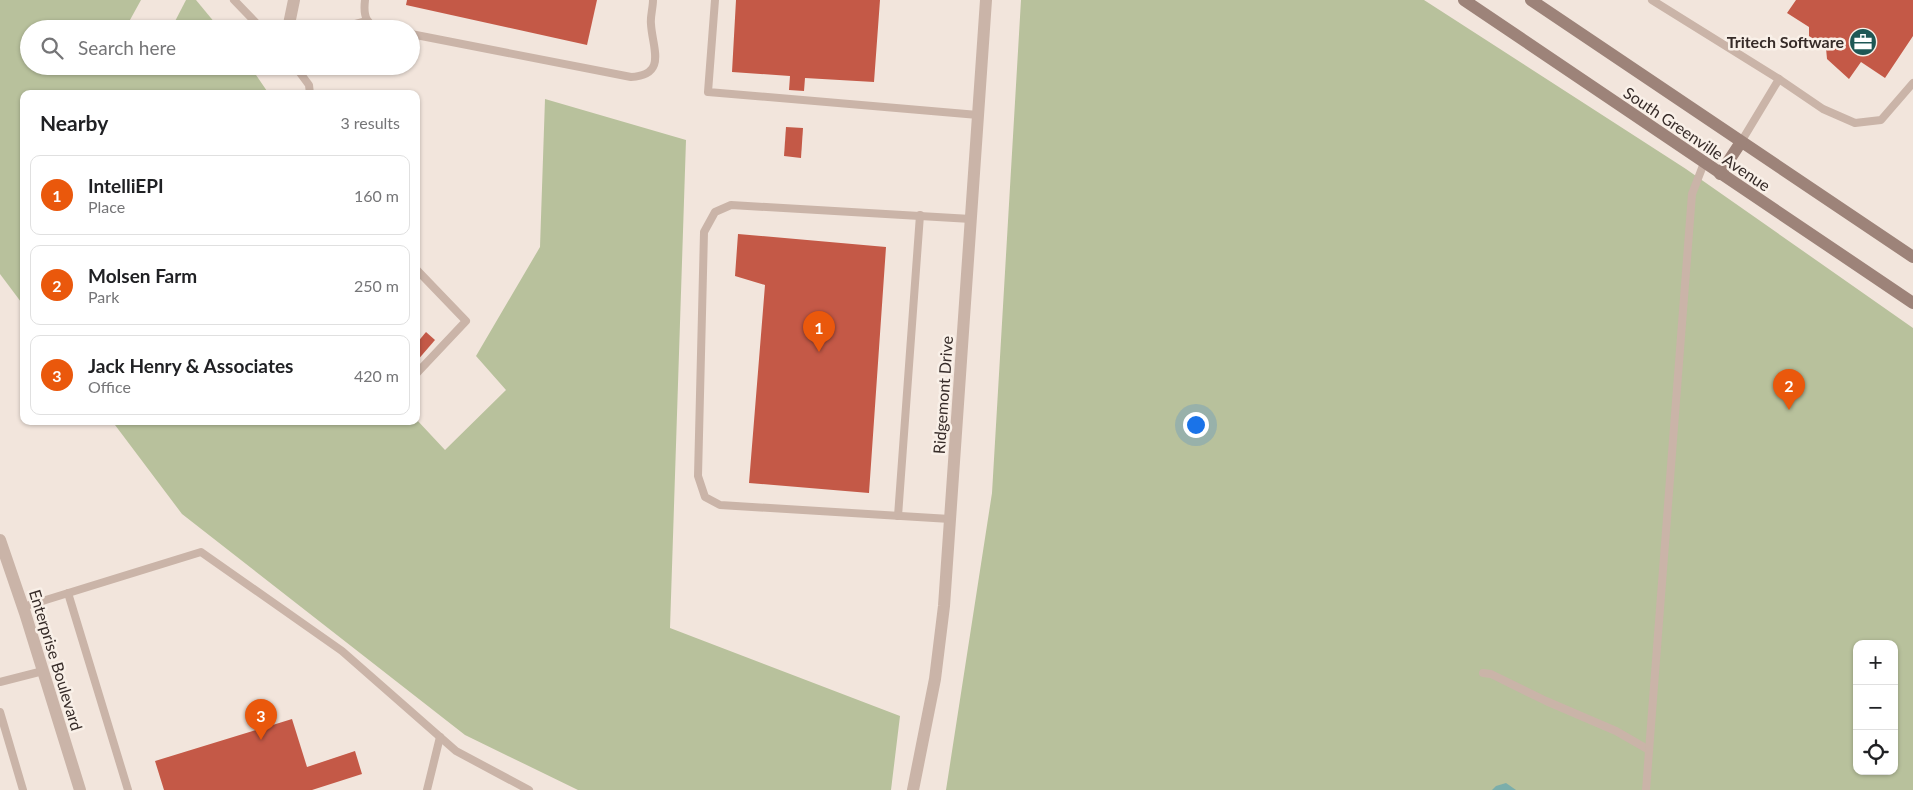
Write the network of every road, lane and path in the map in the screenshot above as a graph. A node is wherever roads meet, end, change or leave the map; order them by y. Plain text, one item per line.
1 (234, 0) edge
2 (294, 0) edge
3 (365, 0) edge
4 (653, 0) edge
5 (715, 0) edge
6 (986, 0) edge
7 (1464, 0) edge
8 (1531, 0) edge
9 (1652, 0) edge
10 (1545, 4) edge
11 (253, 20) edge
12 (290, 20) edge
13 (366, 20) edge
14 (420, 36) edge
15 (302, 75) edge
16 (1779, 79) junction
17 (1913, 82) edge
18 (310, 90) edge
19 (978, 115) junction
20 (1741, 142) junction
21 (1704, 163) junction
22 (1720, 174) junction
23 (920, 215) junction
24 (971, 219) junction
25 (1913, 257) edge
26 (420, 273) edge
27 (1913, 303) edge
28 (420, 370) edge
29 (898, 516) junction
30 (950, 519) junction
31 (0, 540) edge
32 (68, 593) junction
33 (23, 607) junction
34 (43, 671) junction
35 (1483, 673) dead end
36 (0, 682) edge
37 (0, 712) edge
38 (440, 737) junction
39 (1650, 750) junction
40 (23, 790) edge
41 (80, 790) edge
42 (128, 790) edge
43 (427, 790) edge
44 (529, 790) edge
45 (912, 790) edge
46 (1646, 790) edge

1 - 11 lane
2 - 12 street
3 - 13 lane
4 - 14 lane
5 - 19 lane
6 - 19 street, Ridgemont Drive
7 - 21 main road, South Greenville Avenue
8 - 10 main road, South Greenville Avenue
9 - 16 lane
10 - 20 main road, South Greenville Avenue
15 - 18 lane
16 - 17 lane
16 - 20 lane
19 - 24 street, Ridgemont Drive
20 - 22 main road
20 - 25 main road, South Greenville Avenue
21 - 22 main road, South Greenville Avenue
21 - 39 lane
22 - 27 main road, South Greenville Avenue
23 - 24 lane
23 - 29 lane
23 - 29 lane
24 - 30 street, Ridgemont Drive
26 - 28 lane
29 - 30 lane
30 - 45 street, Ridgemont Drive
31 - 33 street, Enterprise Boulevard
32 - 33 lane
32 - 38 lane
32 - 42 lane
33 - 34 street, Enterprise Boulevard
34 - 36 lane
34 - 41 street, Enterprise Boulevard
35 - 39 lane
37 - 40 lane
38 - 43 lane
38 - 44 lane
39 - 46 lane

